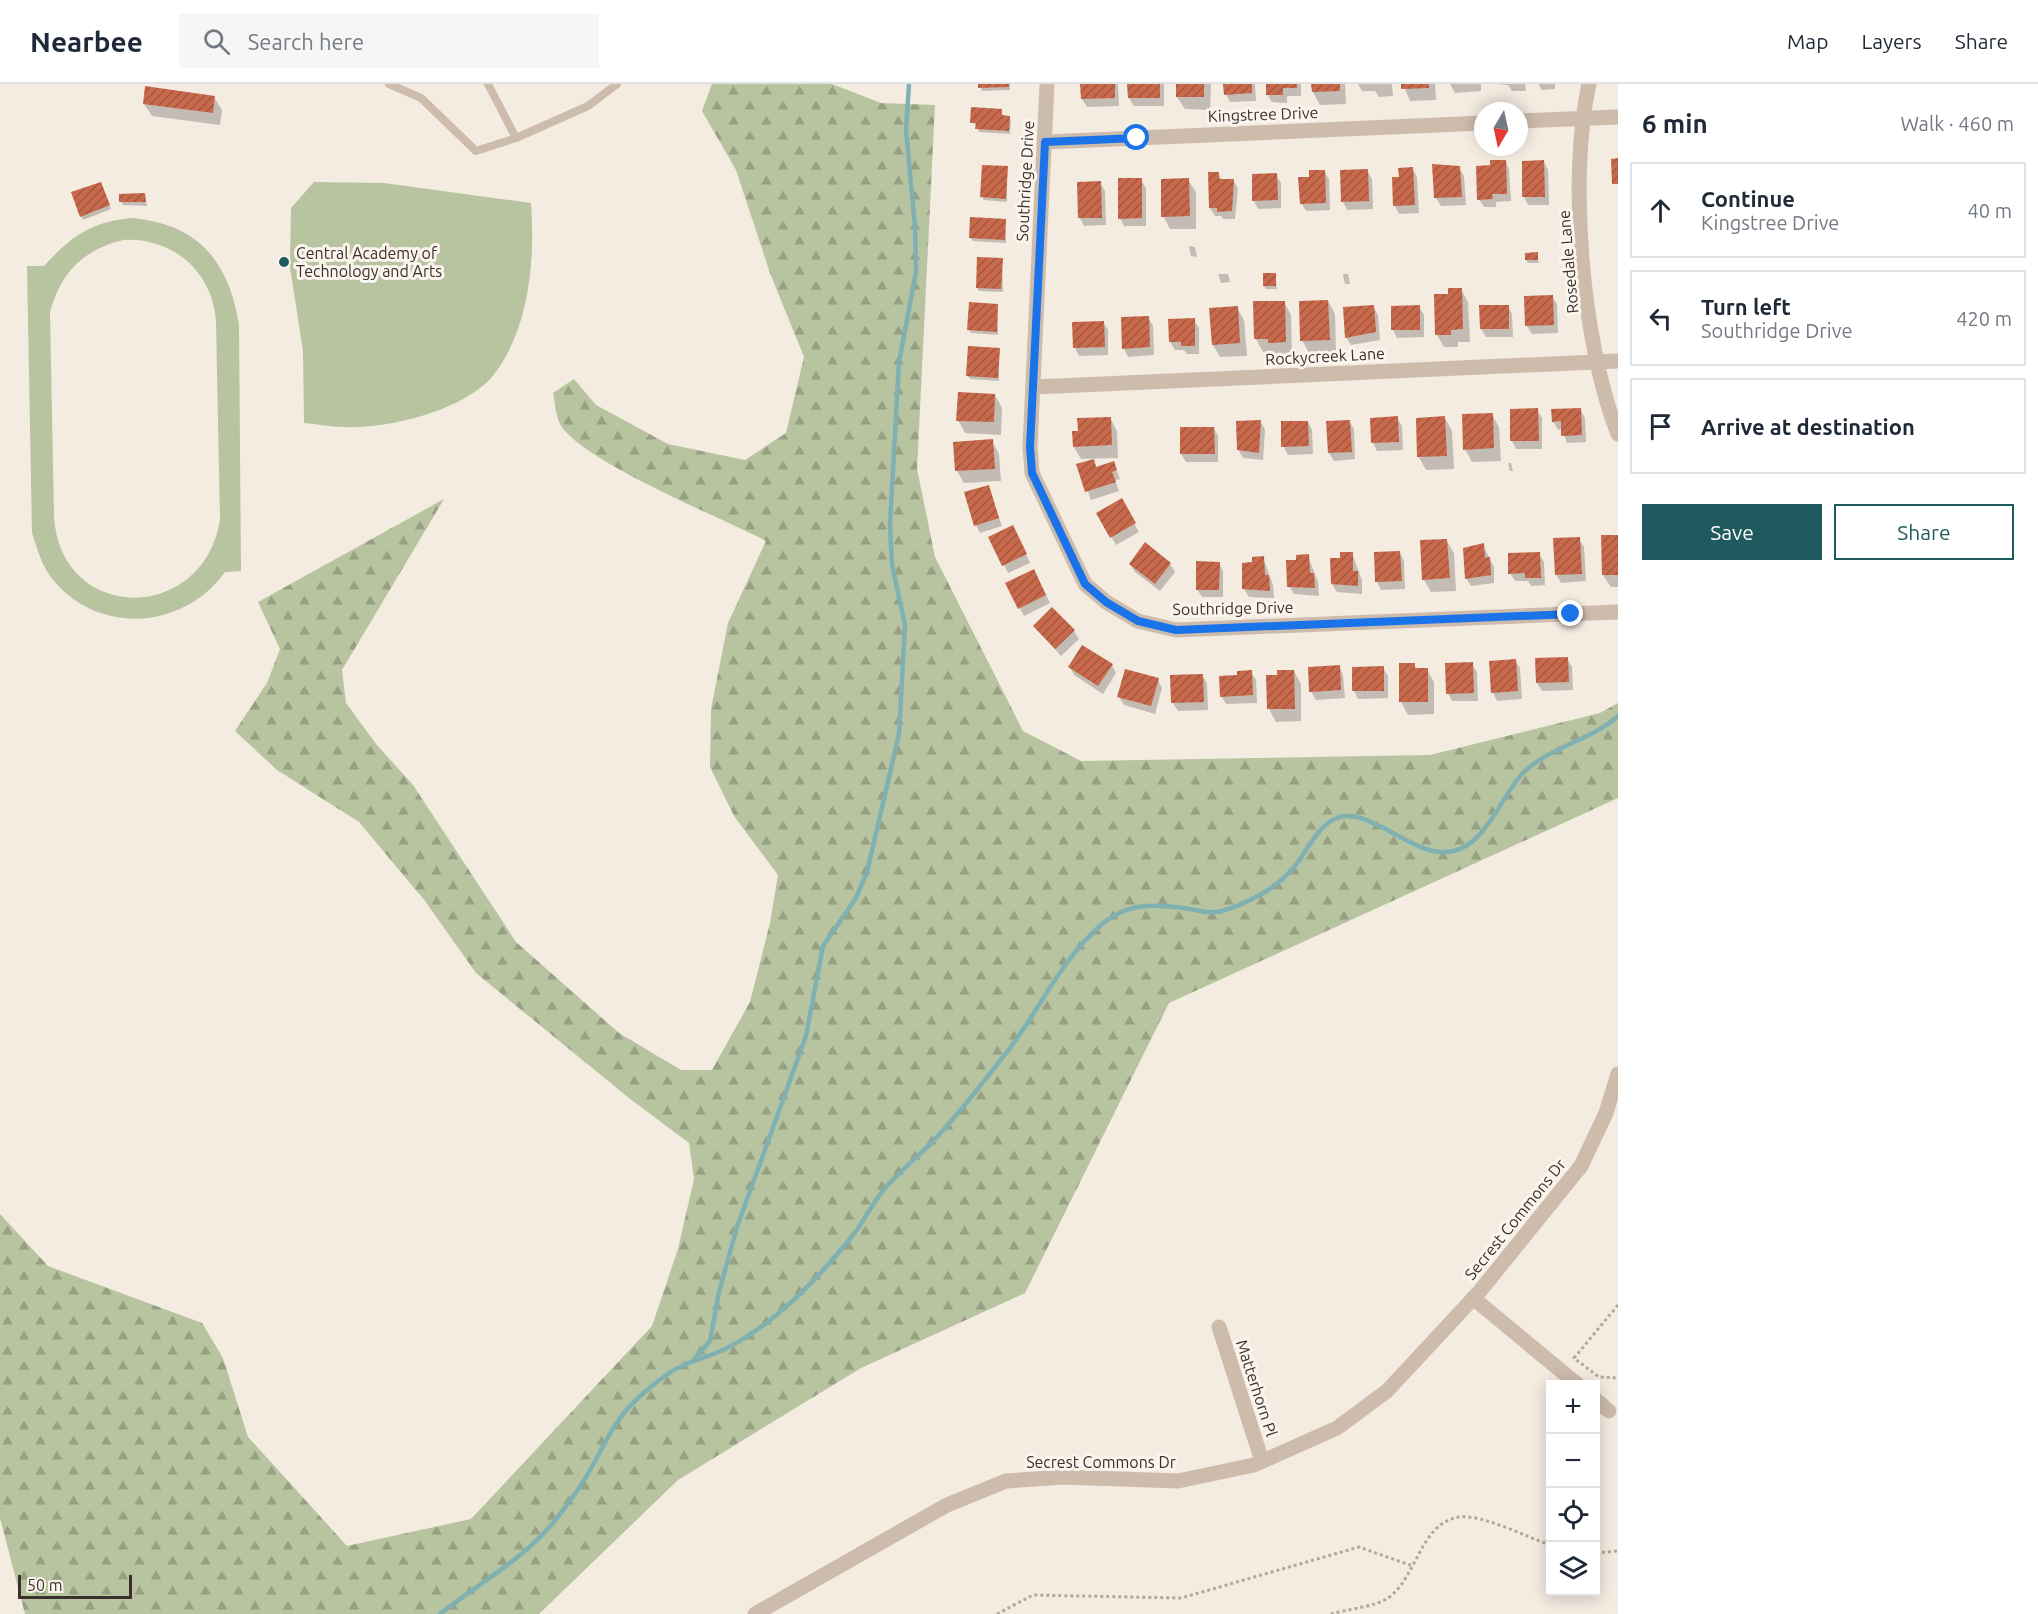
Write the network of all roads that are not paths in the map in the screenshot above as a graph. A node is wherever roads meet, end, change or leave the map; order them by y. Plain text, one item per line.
1 (389, 84) edge
2 (488, 84) edge
3 (617, 84) edge
4 (1047, 84) edge
5 (1589, 84) edge
6 (1618, 117) edge
7 (1581, 119) junction
8 (1528, 121) edge
9 (1474, 123) edge
10 (516, 138) junction
11 (1045, 142) junction
12 (1618, 361) edge
13 (1599, 362) junction
14 (1034, 387) junction
15 (1618, 434) edge
16 (1618, 612) edge
17 (1618, 1074) edge
18 (1473, 1298) junction
19 (1219, 1327) dead end
20 (1572, 1380) edge
21 (1600, 1403) edge
22 (1613, 1412) edge
23 (1262, 1461) junction
24 (754, 1614) edge

1 - 10 lane
2 - 10 lane
3 - 10 lane
4 - 11 street, Southridge Drive
5 - 7 street, Rosedale Lane
6 - 7 street
7 - 8 street
7 - 13 street, Rosedale Lane
9 - 11 street, Kingstree Drive
11 - 14 street, Southridge Drive
12 - 13 street, Rockycreek Lane
13 - 14 street, Rockycreek Lane
13 - 15 street, Rosedale Lane
14 - 16 street, Southridge Drive
17 - 18 street, Secrest Commons Dr
18 - 20 street
18 - 23 street, Secrest Commons Dr
19 - 23 street, Matterhorn Pl
21 - 22 street
23 - 24 street, Secrest Commons Dr

